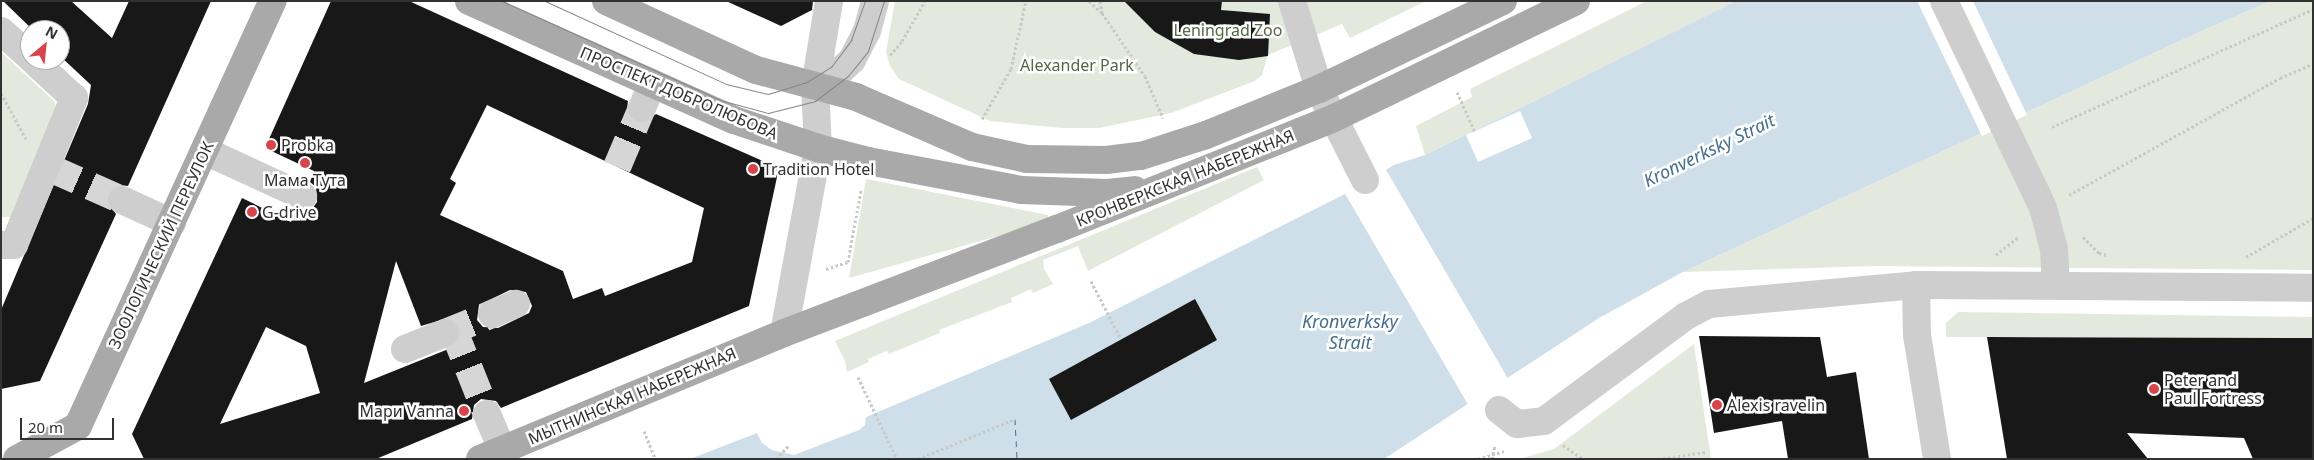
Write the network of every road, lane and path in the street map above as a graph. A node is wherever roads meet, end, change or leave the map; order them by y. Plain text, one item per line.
1 (273, 1) edge
2 (469, 1) edge
3 (606, 1) edge
4 (830, 1) edge
5 (875, 1) edge
6 (925, 1) edge
7 (1026, 1) edge
8 (1089, 1) edge
9 (1100, 1) edge
10 (1292, 1) edge
11 (1503, 1) edge
12 (1576, 1) edge
13 (1944, 1) edge
14 (2313, 8) edge
15 (1102, 13) junction
16 (1, 31) edge
17 (20, 48) edge
18 (885, 59) dead end
19 (2313, 64) edge
20 (44, 70) edge
21 (815, 86) junction
22 (1319, 89) junction
23 (1, 93) edge
24 (1460, 98) dead end
25 (1332, 119) junction
26 (1165, 124) dead end
27 (979, 125) dead end
28 (2052, 127) dead end
29 (1475, 132) dead end
30 (818, 148) junction
31 (205, 151) junction
32 (49, 167) junction
33 (1365, 180) dead end
34 (862, 187) dead end
35 (1164, 187) junction
36 (303, 196) dead end
37 (2062, 198) dead end
38 (122, 200) tunnel mouth
39 (2313, 218) edge
40 (172, 223) junction
41 (2019, 229) dead end
42 (1, 244) edge
43 (1992, 256) dead end
44 (2244, 262) dead end
45 (823, 270) dead end
46 (1091, 281) dead end
47 (2056, 285) junction
48 (1916, 286) junction
49 (2313, 288) edge
50 (445, 333) tunnel mouth
51 (784, 333) junction
52 (1121, 339) dead end
53 (405, 349) dead end
54 (858, 377) dead end
55 (1499, 410) dead end
56 (487, 414) tunnel mouth
57 (1015, 419) dead end
58 (644, 431) dead end
59 (1496, 437) dead end
60 (1555, 440) dead end
61 (789, 445) dead end
62 (1508, 450) dead end
63 (1707, 452) dead end
64 (1494, 453) junction
65 (491, 454) edge
66 (655, 458) edge
67 (17, 459) edge
68 (776, 459) edge
69 (897, 459) edge
70 (918, 459) edge
71 (1478, 459) edge
72 (1492, 459) edge
73 (1583, 459) edge
74 (1658, 459) edge
75 (1937, 459) edge

1 - 31 main road, ЗООЛОГИЧЕСКИЙ ПЕРЕУЛОК
2 - 30 main road, ПРОСПЕКТ ДОБРОЛЮБОВА
3 - 21 main road
4 - 21 street
5 - 21 street
6 - 18 path
7 - 27 path
8 - 15 path
9 - 15 path
10 - 22 street
11 - 22 main road, КРОНВЕРКСКАЯ НАБЕРЕЖНАЯ
12 - 25 main road, КРОНВЕРКСКАЯ НАБЕРЕЖНАЯ
13 - 47 street
14 - 28 path
15 - 26 path
16 - 17 street
19 - 37 path
20 - 32 street
21 - 22 main road, КРОНВЕРКСКАЯ НАБЕРЕЖНАЯ
21 - 30 street
22 - 25 street
23 - 32 path
24 - 29 path
25 - 33 street
25 - 35 main road, КРОНВЕРКСКАЯ НАБЕРЕЖНАЯ
30 - 35 main road, ПРОСПЕКТ ДОБРОЛЮБОВА
30 - 51 street
31 - 36 street
31 - 40 main road, ЗООЛОГИЧЕСКИЙ ПЕРЕУЛОК
32 - 42 street
34 - 45 path
35 - 51 main road, КРОНВЕРКСКАЯ НАБЕРЕЖНАЯ
38 - 40 street
39 - 44 path
40 - 67 main road, ЗООЛОГИЧЕСКИЙ ПЕРЕУЛОК
41 - 43 path
46 - 52 path
47 - 48 street
47 - 49 street
48 - 55 street
48 - 75 street
50 - 53 street
51 - 65 main road, МЫТНИНСКАЯ НАБЕРЕЖНАЯ
54 - 69 path
56 - 65 street
57 - 70 path
58 - 66 path
59 - 64 path
60 - 73 path
61 - 68 path
62 - 64 path
63 - 74 path
64 - 71 path
64 - 72 path

